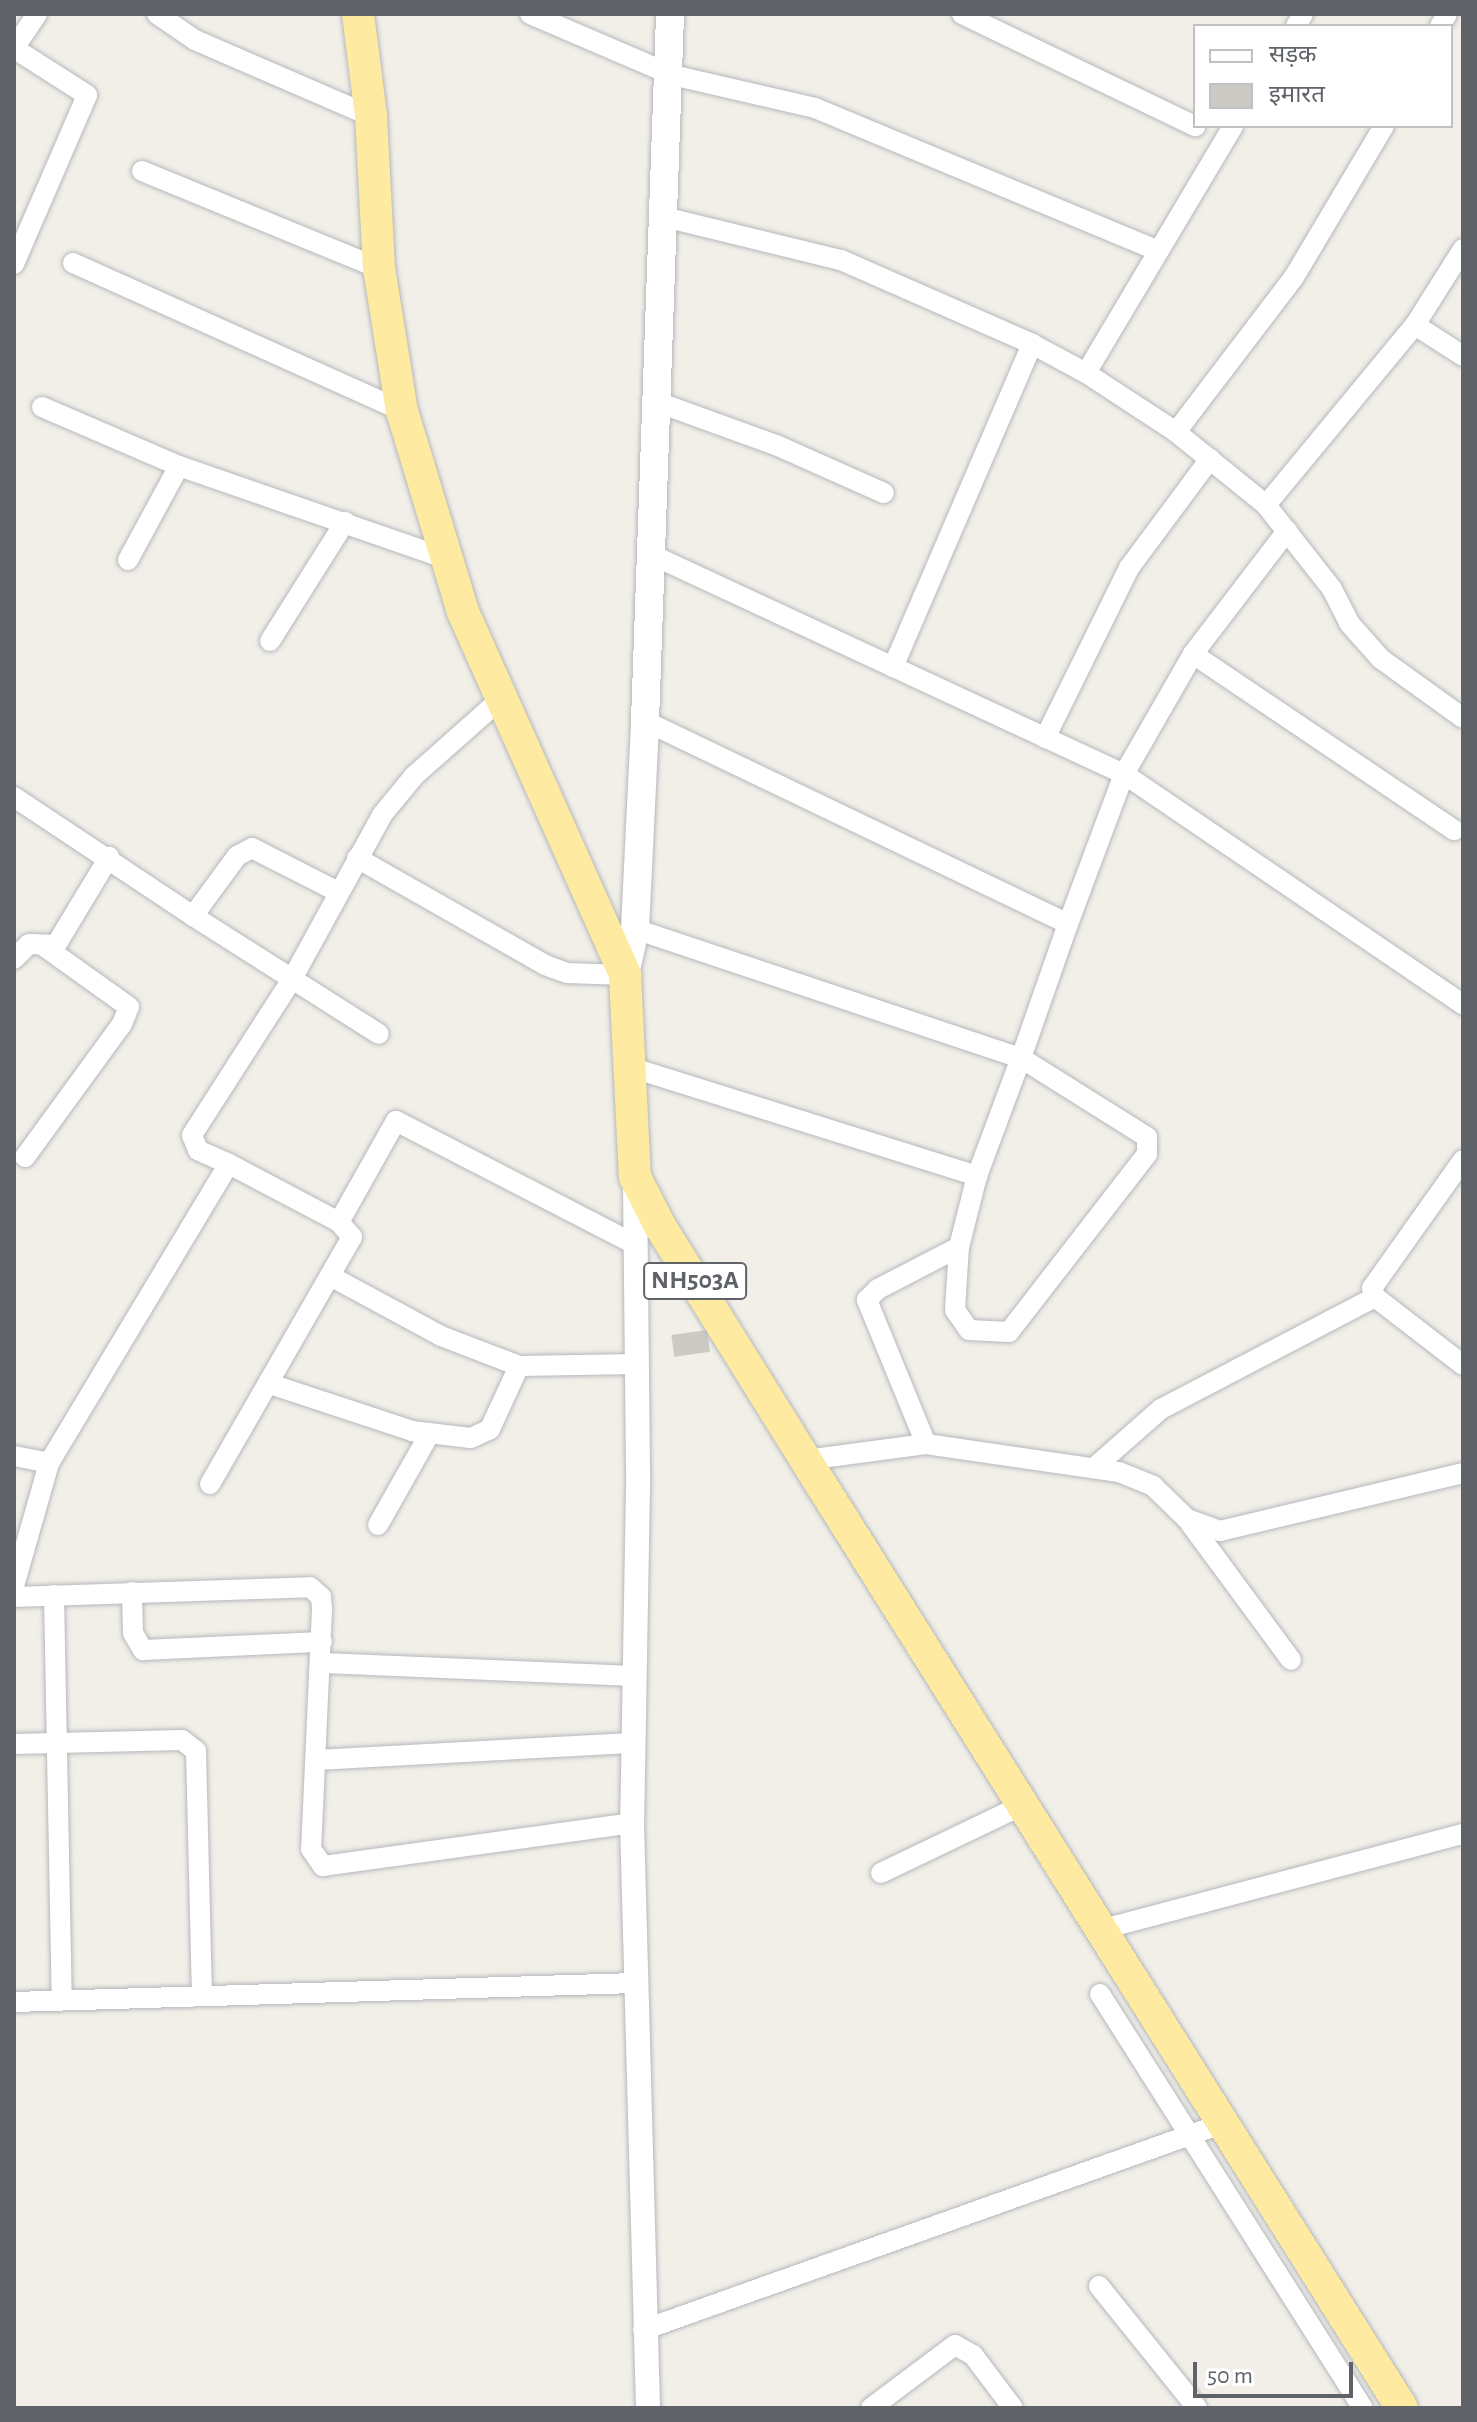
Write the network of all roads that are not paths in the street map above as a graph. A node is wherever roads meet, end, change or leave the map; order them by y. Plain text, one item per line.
1 (37, 14) edge
2 (157, 14) edge
3 (358, 14) edge
4 (530, 14) edge
5 (670, 14) edge
6 (962, 14) edge
7 (14, 49) edge
8 (672, 75) junction
9 (371, 116) junction
10 (1193, 125) edge
11 (1205, 128) edge
12 (1383, 128) edge
13 (1229, 133) edge
14 (142, 171) dead end
15 (664, 217) junction
16 (1463, 249) edge
17 (1156, 250) junction
18 (73, 263) dead end
19 (14, 264) edge
20 (379, 268) junction
21 (1415, 325) junction
22 (1032, 344) junction
23 (1463, 356) edge
24 (1086, 373) junction
25 (657, 402) junction
26 (42, 407) dead end
27 (402, 411) junction
28 (1176, 432) junction
29 (1210, 459) junction
30 (179, 466) junction
31 (884, 493) dead end
32 (1266, 505) junction
33 (345, 522) junction
34 (1287, 531) junction
35 (650, 554) junction
36 (442, 557) junction
37 (128, 560) dead end
38 (270, 641) dead end
39 (1193, 654) junction
40 (893, 667) junction
41 (502, 698) junction
42 (1463, 718) edge
43 (645, 721) junction
44 (1045, 738) junction
45 (1124, 774) junction
46 (14, 797) edge
47 (1454, 830) dead end
48 (109, 857) junction
49 (357, 858) junction
50 (338, 892) junction
51 (193, 916) junction
52 (1068, 924) junction
53 (635, 929) junction
54 (45, 947) junction
55 (14, 959) edge
56 (625, 975) junction
57 (292, 979) junction
58 (1463, 1004) edge
59 (379, 1034) dead end
60 (1021, 1058) junction
61 (633, 1068) junction
62 (25, 1157) dead end
63 (1463, 1160) edge
64 (229, 1164) junction
65 (977, 1176) junction
66 (635, 1177) junction
67 (339, 1222) junction
68 (636, 1245) junction
69 (959, 1247) junction
70 (332, 1277) junction
71 (1375, 1297) junction
72 (636, 1364) junction
73 (1463, 1365) edge
74 (519, 1366) junction
75 (270, 1384) junction
76 (429, 1435) junction
77 (926, 1444) junction
78 (14, 1456) edge
79 (806, 1460) junction
80 (49, 1463) junction
81 (1094, 1468) junction
82 (1463, 1473) edge
83 (210, 1484) dead end
84 (1187, 1519) junction
85 (378, 1525) dead end
86 (14, 1586) edge
87 (132, 1592) junction
88 (54, 1595) junction
89 (14, 1597) edge
90 (322, 1642) junction
91 (1291, 1660) dead end
92 (322, 1663) junction
93 (636, 1676) junction
94 (57, 1743) junction
95 (632, 1743) junction
96 (14, 1744) edge
97 (316, 1760) junction
98 (1023, 1805) junction
99 (632, 1823) junction
100 (1463, 1834) edge
101 (881, 1873) dead end
102 (1099, 1930) junction
103 (637, 1983) junction
104 (202, 1994) junction
105 (1100, 1994) dead end
106 (62, 1999) junction
107 (14, 2002) edge
108 (1221, 2124) junction
109 (1188, 2136) junction
110 (1099, 2286) dead end
111 (643, 2330) junction
112 (648, 2408) edge
113 (871, 2408) edge
114 (1013, 2408) edge
115 (1197, 2408) edge
116 (1363, 2408) edge
117 (1402, 2408) edge

1 - 7 street
2 - 9 street
3 - 9 highway, NH503A
4 - 8 street
5 - 8 main road
6 - 10 street
7 - 19 street
8 - 15 main road
8 - 17 street
9 - 20 highway, NH503A
11 - 13 street
12 - 28 street
13 - 17 street
14 - 20 street
15 - 22 street
15 - 25 main road
16 - 21 street
17 - 24 street
18 - 27 street
20 - 27 highway, NH503A
21 - 23 street
21 - 32 street
22 - 24 street
22 - 40 street
24 - 28 street
25 - 31 street
25 - 35 main road
26 - 30 street
27 - 36 highway, NH503A
28 - 29 street
29 - 32 street
29 - 44 street
30 - 33 street
30 - 37 street
32 - 34 street
33 - 36 street
33 - 38 street
34 - 39 street
34 - 42 street
35 - 40 street
35 - 43 main road
36 - 41 highway, NH503A
39 - 45 street
39 - 47 street
40 - 44 street
41 - 49 street
41 - 56 highway, NH503A
43 - 52 street
43 - 53 main road
44 - 45 street
45 - 52 street
45 - 58 street
46 - 48 street
48 - 51 street
48 - 54 street
49 - 50 street
49 - 56 street
50 - 51 street
50 - 57 street
51 - 57 street
52 - 60 street
53 - 56 main road
53 - 60 street
54 - 55 street
54 - 62 street
56 - 61 highway, NH503A
57 - 59 street
57 - 64 street
60 - 65 street
60 - 69 street
61 - 65 street
61 - 66 highway, NH503A
63 - 71 street
64 - 67 street
64 - 80 street
65 - 69 street
66 - 68 street
66 - 79 highway, NH503A
67 - 68 street
67 - 70 street
68 - 72 street
69 - 77 street
70 - 74 street
70 - 75 street
71 - 73 street
71 - 81 street
72 - 74 street
72 - 93 street
74 - 76 street
75 - 76 street
75 - 83 street
76 - 85 street
77 - 79 street
77 - 81 street
78 - 80 street
79 - 98 highway, NH503A
80 - 86 street
81 - 84 street
82 - 84 street
84 - 91 street
87 - 88 street
87 - 90 street
87 - 90 street
88 - 89 street
88 - 94 street
90 - 92 street
92 - 93 street
92 - 97 street
93 - 95 street
94 - 96 street
94 - 104 street
94 - 106 street
95 - 97 street
95 - 99 street
97 - 99 street
98 - 101 street
98 - 102 highway, NH503A
99 - 103 street
100 - 102 street
102 - 108 highway, NH503A
103 - 104 street
103 - 111 street
104 - 106 street
105 - 109 street
106 - 107 street
108 - 109 street
108 - 117 highway, NH503A
109 - 111 street
109 - 116 street
110 - 115 street
111 - 112 street
113 - 114 street

